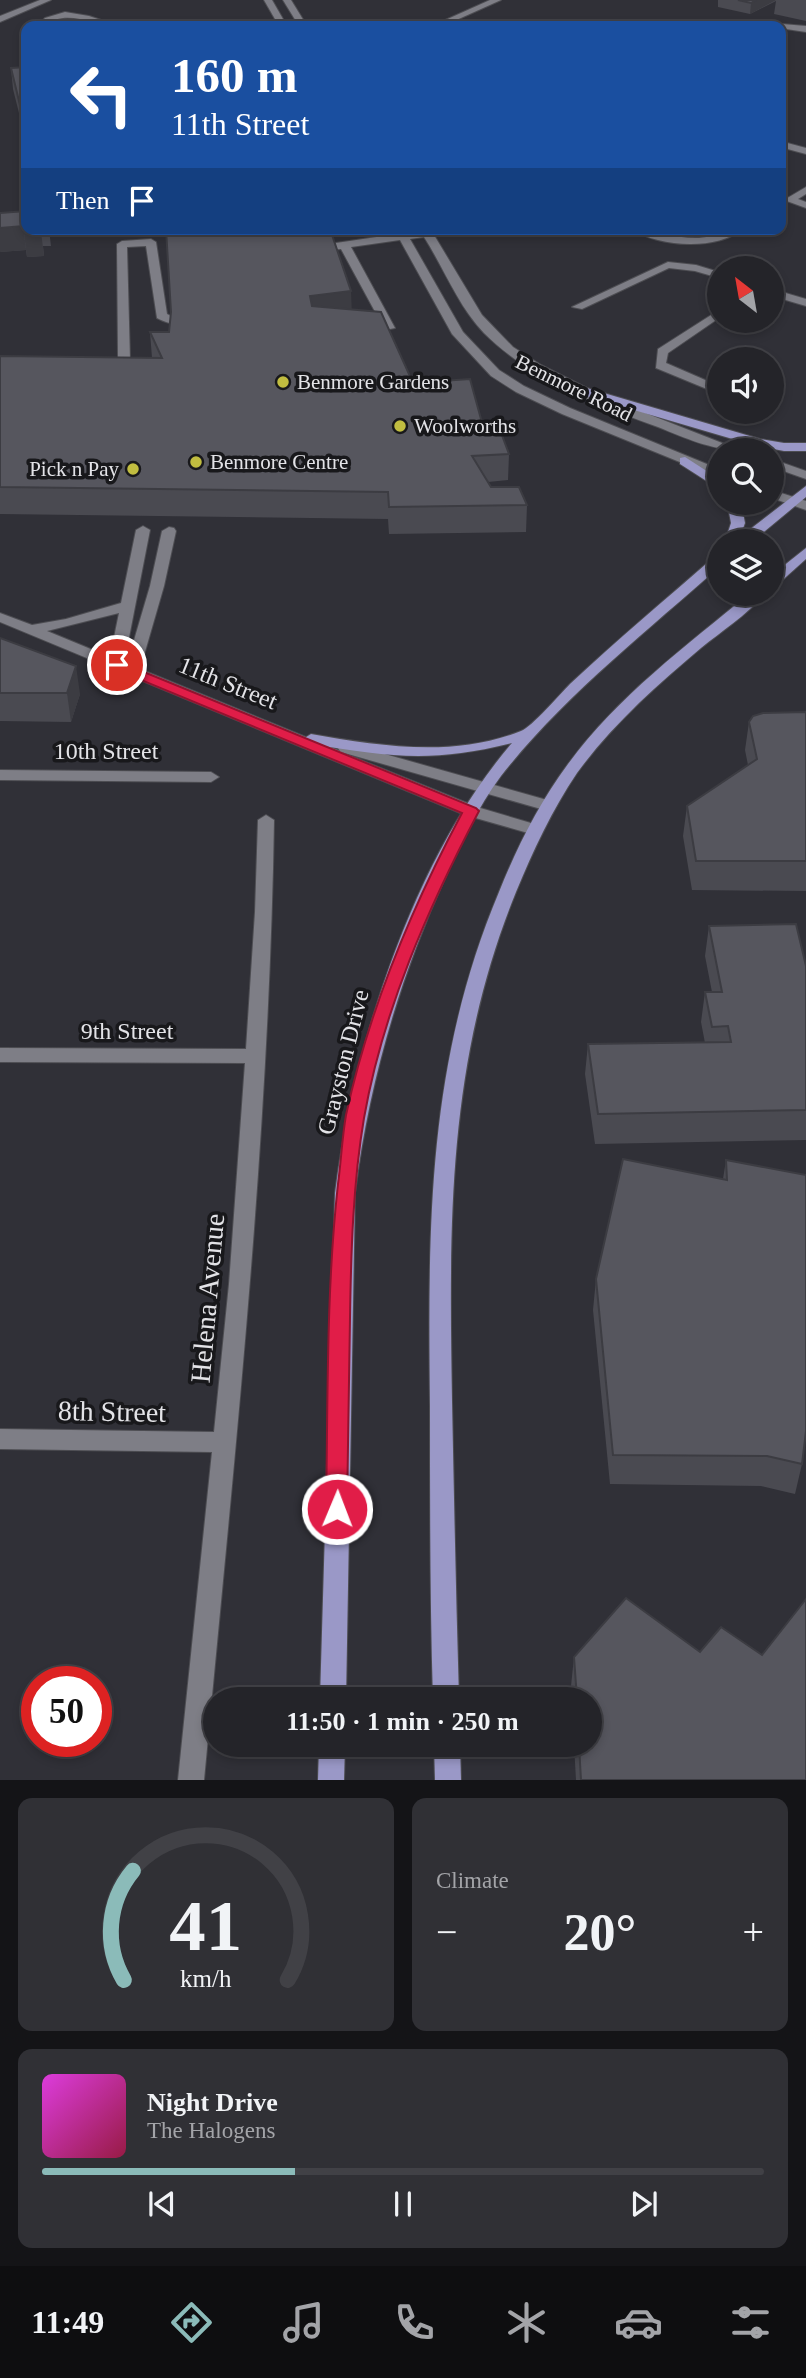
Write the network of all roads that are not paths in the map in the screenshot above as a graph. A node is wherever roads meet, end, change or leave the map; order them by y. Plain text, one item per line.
1 (47, 0) edge
2 (268, 0) edge
3 (287, 0) edge
4 (497, 0) edge
5 (0, 19) edge
6 (46, 21) edge
7 (81, 21) edge
8 (280, 21) edge
9 (300, 21) edge
10 (448, 21) edge
11 (786, 27) edge
12 (806, 29) edge
13 (786, 145) edge
14 (806, 150) edge
15 (806, 190) edge
16 (786, 201) edge
17 (786, 202) edge
18 (806, 205) edge
19 (392, 235) edge
20 (402, 235) edge
21 (428, 235) edge
22 (665, 235) edge
23 (723, 235) edge
24 (345, 246) junction
25 (329, 247) edge
26 (707, 271) edge
27 (784, 296) edge
28 (806, 303) edge
29 (578, 307) dead end
30 (204, 319) edge
31 (707, 321) edge
32 (390, 328) edge
33 (92, 372) edge
34 (707, 385) edge
35 (580, 390) junction
36 (707, 439) edge
37 (806, 447) edge
38 (685, 461) junction
39 (784, 467) edge
40 (707, 469) edge
41 (806, 475) edge
42 (707, 477) edge
43 (806, 490) edge
44 (800, 503) edge
45 (762, 529) edge
46 (143, 530) dead end
47 (169, 531) dead end
48 (806, 552) edge
49 (806, 564) edge
50 (707, 570) edge
51 (784, 571) edge
52 (784, 575) edge
53 (129, 605) junction
54 (744, 606) edge
55 (0, 617) edge
56 (32, 629) junction
57 (117, 665) junction
58 (132, 672) junction
59 (282, 731) junction
60 (529, 734) junction
61 (311, 738) junction
62 (0, 775) edge
63 (211, 777) dead end
64 (485, 787) junction
65 (548, 806) junction
66 (471, 811) junction
67 (266, 820) dead end
68 (535, 830) junction
69 (0, 1055) edge
70 (253, 1056) junction
71 (0, 1439) edge
72 (224, 1442) junction
73 (333, 1687) edge
74 (446, 1687) edge
75 (332, 1757) edge
76 (447, 1757) edge
77 (191, 1780) edge
78 (331, 1780) edge
79 (448, 1780) edge

1 - 5 street
2 - 8 street
3 - 9 street
4 - 10 street
6 - 7 street
11 - 12 street
13 - 14 street
15 - 16 street
17 - 18 street
19 - 24 street
20 - 38 street, Benmore Road
21 - 35 street, Benmore Road
22 - 23 street
24 - 25 street
24 - 32 street
26 - 29 street
27 - 28 street
30 - 33 street
31 - 34 street
35 - 36 street, Benmore Road
35 - 37 main road
38 - 40 street, Benmore Road
38 - 42 main road
39 - 41 street
43 - 44 main road
44 - 45 main road
46 - 53 street
47 - 58 street
48 - 51 main road
49 - 52 main road
50 - 60 main road, Grayston Drive
53 - 56 street
53 - 57 street
54 - 65 main road
55 - 56 street, 11th Street
56 - 57 street, 11th Street
57 - 58 street, 11th Street
58 - 59 street, 11th Street
59 - 61 street, 11th Street
59 - 66 street, 11th Street
60 - 61 main road
60 - 64 main road, Grayston Drive
61 - 64 street, 11th Street
62 - 63 street, 10th Street
64 - 65 street, 11th Street
64 - 66 main road, Grayston Drive
65 - 68 main road
66 - 68 street, 11th Street
66 - 73 main road, Grayston Drive
67 - 70 street, Helena Avenue
68 - 74 main road
69 - 70 street, 9th Street
70 - 72 street, Helena Avenue
71 - 72 street, 8th Street
72 - 77 street, Helena Avenue
75 - 78 main road
76 - 79 main road

